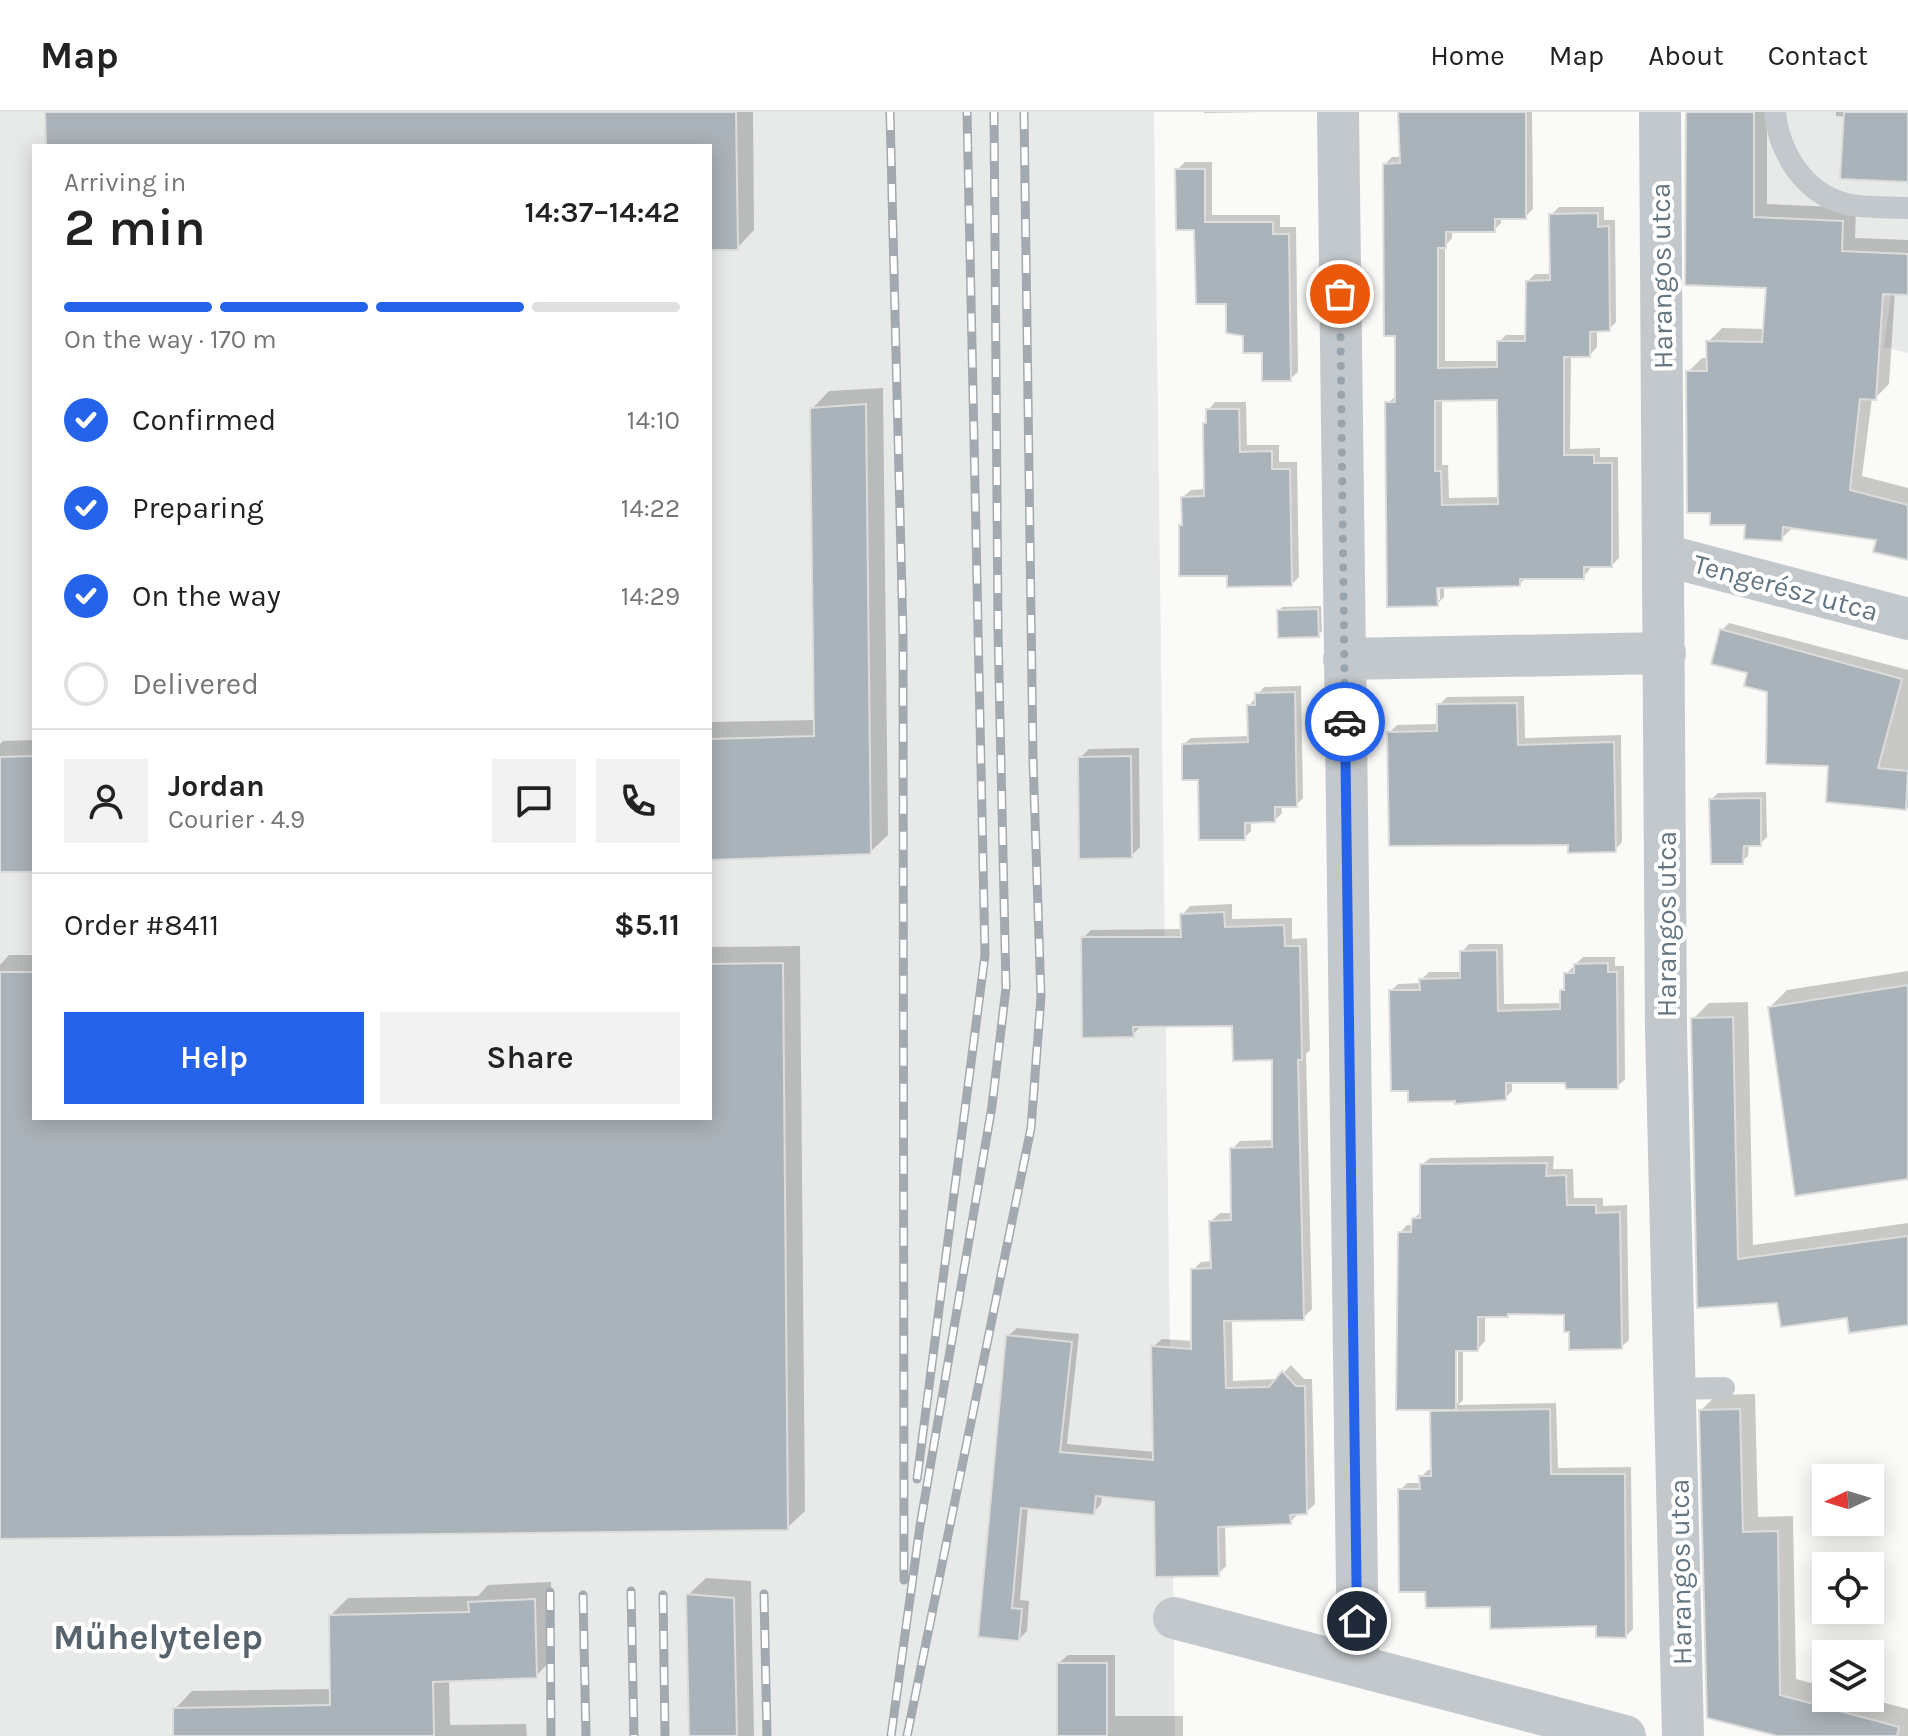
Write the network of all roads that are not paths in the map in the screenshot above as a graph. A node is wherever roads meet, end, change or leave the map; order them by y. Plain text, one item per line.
1 (1338, 112) edge
2 (1660, 112) edge
3 (1775, 112) edge
4 (1908, 208) edge
5 (1664, 555) junction
6 (1908, 619) edge
7 (1665, 653) junction
8 (1344, 659) junction
9 (1724, 1388) dead end
10 (1675, 1389) junction
11 (1174, 1618) dead end
12 (1358, 1665) junction
13 (1625, 1736) edge
14 (1683, 1736) edge

1 - 8 street
2 - 5 street, Harangos utca
3 - 4 lane
5 - 6 street, Tengerész utca
5 - 7 street, Harangos utca
7 - 8 street
7 - 10 street, Harangos utca
8 - 12 street
9 - 10 lane
10 - 14 street, Harangos utca
11 - 12 street
12 - 13 street

